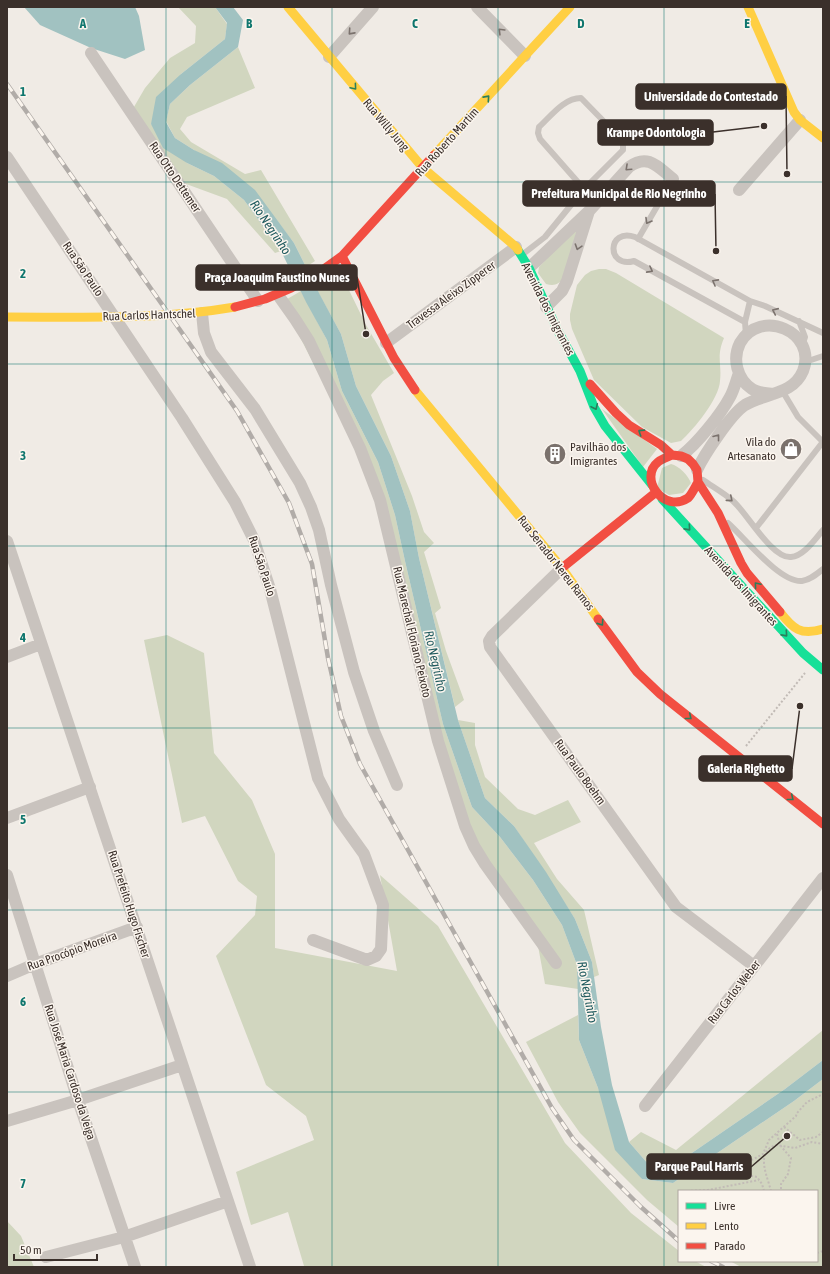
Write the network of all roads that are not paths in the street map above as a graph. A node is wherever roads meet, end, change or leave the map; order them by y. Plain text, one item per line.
1 (288, 7) edge
2 (373, 7) edge
3 (477, 7) edge
4 (570, 7) edge
5 (748, 7) edge
6 (91, 53) dead end
7 (525, 56) junction
8 (329, 57) junction
9 (800, 120) junction
10 (823, 138) edge
11 (7, 156) edge
12 (423, 168) junction
13 (673, 179) joint
14 (584, 189) junction
15 (739, 190) dead end
16 (590, 210) junction
17 (638, 239) junction
18 (519, 251) junction
19 (342, 256) junction
20 (529, 268) junction
21 (283, 293) junction
22 (258, 301) junction
23 (750, 301) junction
24 (546, 307) junction
25 (202, 313) junction
26 (115, 316) junction
27 (7, 317) edge
28 (799, 321) junction
29 (745, 322) junction
30 (823, 333) edge
31 (746, 335) junction
32 (386, 343) junction
33 (802, 346) junction
34 (823, 356) edge
35 (805, 360) junction
36 (580, 371) junction
37 (739, 373) junction
38 (778, 393) junction
39 (823, 443) edge
40 (676, 456) junction
41 (698, 477) junction
42 (656, 492) junction
43 (718, 513) junction
44 (756, 528) junction
45 (823, 530) edge
46 (7, 541) edge
47 (562, 568) junction
48 (823, 569) edge
49 (823, 629) edge
50 (41, 644) junction
51 (7, 657) edge
52 (823, 670) edge
53 (396, 785) dead end
54 (90, 787) junction
55 (7, 818) edge
56 (823, 824) edge
57 (7, 875) edge
58 (823, 878) edge
59 (137, 927) junction
60 (313, 940) dead end
61 (556, 963) dead end
62 (35, 964) junction
63 (754, 966) junction
64 (7, 976) edge
65 (182, 1065) junction
66 (78, 1100) junction
67 (645, 1106) dead end
68 (7, 1121) edge
69 (228, 1200) junction
70 (124, 1237) junction
71 (46, 1257) dead end
72 (134, 1267) edge
73 (250, 1267) edge

1 - 8 main road, Rua Willy Jung
2 -> 8 street
7 -> 3 street
4 - 7 main road, Rua Roberto Martim
5 - 9 main road
6 - 22 street, Rua Otto Dettemer
12 -> 7 main road, Rua Roberto Martim
8 -> 12 main road, Rua Willy Jung
9 - 10 main road
9 - 15 street
11 - 26 street, Rua São Paulo
12 - 18 main road, Rua Willy Jung
12 - 19 main road, Rua Roberto Martim
13 -> 16 street
13 -> 17 lane
14 - 14 lane
14 - 18 lane
16 - 20 street
16 -> 24 street
23 -> 17 lane
17 -> 29 lane
18 - 20 main road, Avenida dos Imigrantes
18 - 32 street, Travessa Aleixo Zipperer
19 - 21 main road, Rua Roberto Martim
19 - 32 main road, Rua Senador Nereu Ramos
20 - 24 main road, Avenida dos Imigrantes
21 - 22 main road, Rua Carlos Hantschel
21 - 61 street, Rua Marechal Floriano Peixoto
22 - 25 main road, Rua Carlos Hantschel
28 -> 23 lane
23 - 29 lane
24 - 36 main road, Avenida dos Imigrantes
25 - 26 main road, Rua Carlos Hantschel
25 - 53 street
26 - 27 main road, Rua Carlos Hantschel
26 - 60 street, Rua São Paulo
28 - 30 lane
28 - 33 lane
29 - 31 lane
31 - 33 street
31 - 37 street
32 - 47 main road, Rua Senador Nereu Ramos
33 - 35 street
34 - 35 lane
35 - 38 street
40 -> 36 main road, Avenida dos Imigrantes
36 -> 42 main road, Avenida dos Imigrantes
37 - 38 street
37 - 40 street
38 - 39 lane
41 -> 38 street
39 - 44 lane
40 - 41 main road, Avenida dos Imigrantes
40 - 42 main road
41 - 42 main road
41 - 43 main road, Avenida dos Imigrantes
41 -> 44 lane
42 - 47 main road
42 -> 52 main road, Avenida dos Imigrantes
43 - 48 lane
49 -> 43 main road, Avenida dos Imigrantes
44 - 45 lane
46 - 50 street, Rua Prefeito Hugo Fischer
47 -> 56 main road, Rua Senador Nereu Ramos
47 - 63 street, Rua Paulo Boehm
50 - 51 street
50 - 54 street, Rua Prefeito Hugo Fischer
54 - 55 street
54 - 59 street, Rua Prefeito Hugo Fischer
57 - 62 street, Rua José Maria Cardoso da Veiga
58 - 63 street, Rua Carlos Weber
59 - 62 street, Rua Procópio Moreira
59 - 65 street, Rua Prefeito Hugo Fischer
62 - 64 street, Rua Procópio Moreira
62 - 66 street, Rua José Maria Cardoso da Veiga
63 - 67 street, Rua Carlos Weber
65 - 66 street
65 - 69 street, Rua Prefeito Hugo Fischer
66 - 68 street
66 - 70 street, Rua José Maria Cardoso da Veiga
69 - 70 street
69 - 73 street, Rua Prefeito Hugo Fischer
70 - 71 street
70 - 72 street, Rua José Maria Cardoso da Veiga

